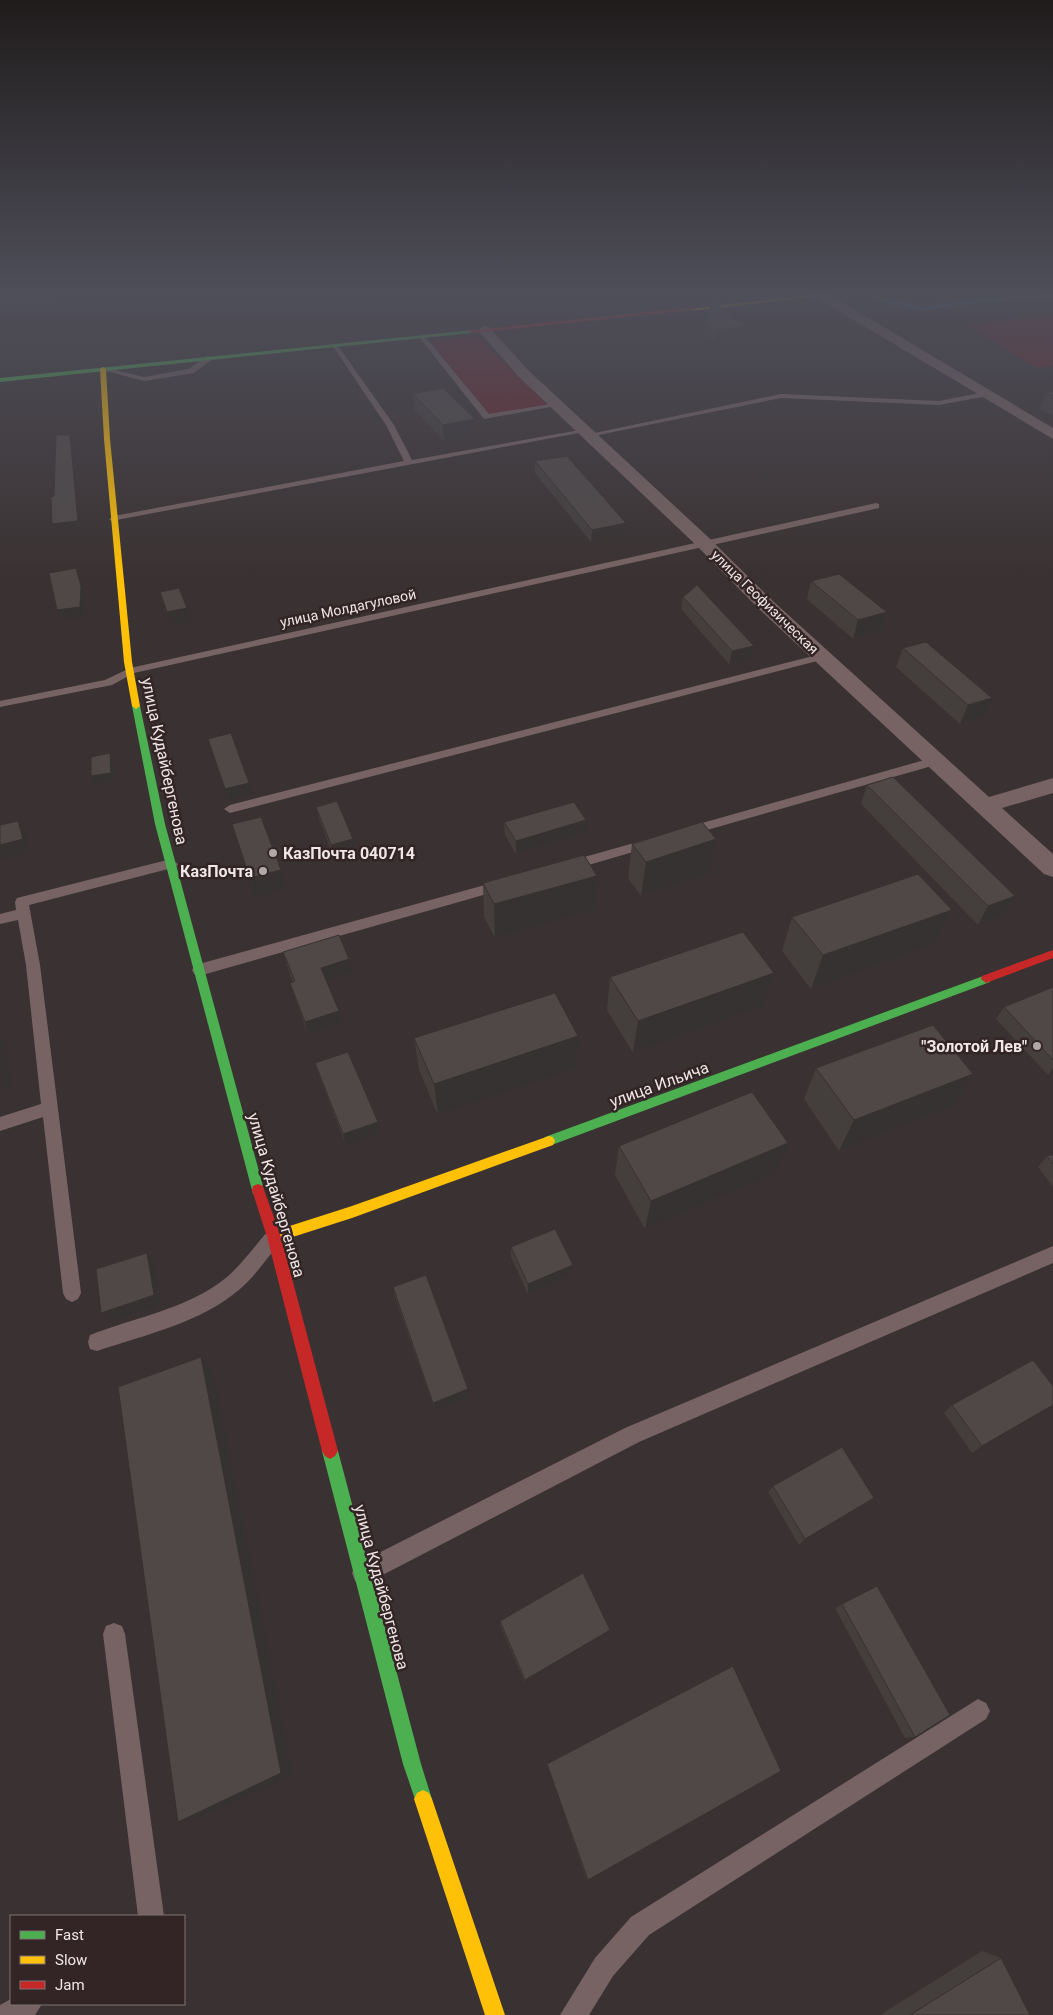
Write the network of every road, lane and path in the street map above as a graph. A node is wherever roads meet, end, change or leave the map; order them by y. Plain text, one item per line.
1 (104, 386) edge
2 (364, 386) edge
3 (463, 386) edge
4 (537, 386) edge
5 (972, 386) edge
6 (985, 394) junction
7 (557, 405) junction
8 (587, 433) junction
9 (1053, 434) edge
10 (409, 462) junction
11 (876, 506) dead end
12 (114, 519) junction
13 (704, 543) junction
14 (821, 657) junction
15 (130, 671) junction
16 (0, 704) edge
17 (935, 761) junction
18 (1053, 785) edge
19 (984, 806) junction
20 (230, 809) dead end
21 (171, 864) junction
22 (559, 868) edge
23 (1053, 868) edge
24 (512, 882) edge
25 (24, 913) junction
26 (0, 919) edge
27 (1053, 954) edge
28 (199, 970) junction
29 (49, 1108) junction
30 (0, 1124) edge
31 (274, 1238) junction
32 (1053, 1254) edge
33 (72, 1293) dead end
34 (97, 1342) dead end
35 (362, 1574) junction
36 (114, 1634) dead end
37 (978, 1710) dead end
38 (151, 1915) edge
39 (27, 2005) edge
40 (8, 2015) edge
41 (495, 2015) edge
42 (573, 2015) edge

1 - 12 street, улица Кудайбергенова
2 - 10 lane
3 - 7 lane
4 - 7 street, улица Геофизическая
5 - 6 street
6 - 8 lane
6 - 9 street
7 - 8 street, улица Геофизическая
8 - 10 lane
8 - 13 street, улица Геофизическая
10 - 12 lane
11 - 13 lane, улица Молдагуловой
12 - 15 street, улица Кудайбергенова
13 - 14 street, улица Геофизическая
13 - 15 lane, улица Молдагуловой
14 - 17 street, улица Геофизическая
14 - 20 lane
15 - 16 lane, улица Молдагуловой
15 - 21 street, улица Кудайбергенова
17 - 19 street, улица Геофизическая
17 - 22 lane
18 - 19 street
19 - 23 street, улица Геофизическая
21 - 25 lane
21 - 28 street, улица Кудайбергенова
24 - 28 lane
25 - 26 lane
25 - 29 lane
27 - 31 street, улица Ильича
28 - 31 street, улица Кудайбергенова
29 - 30 lane
29 - 33 lane
31 - 34 lane
31 - 35 street, улица Кудайбергенова
32 - 35 lane
35 - 41 street, улица Кудайбергенова
36 - 38 lane
37 - 42 lane
39 - 40 lane

